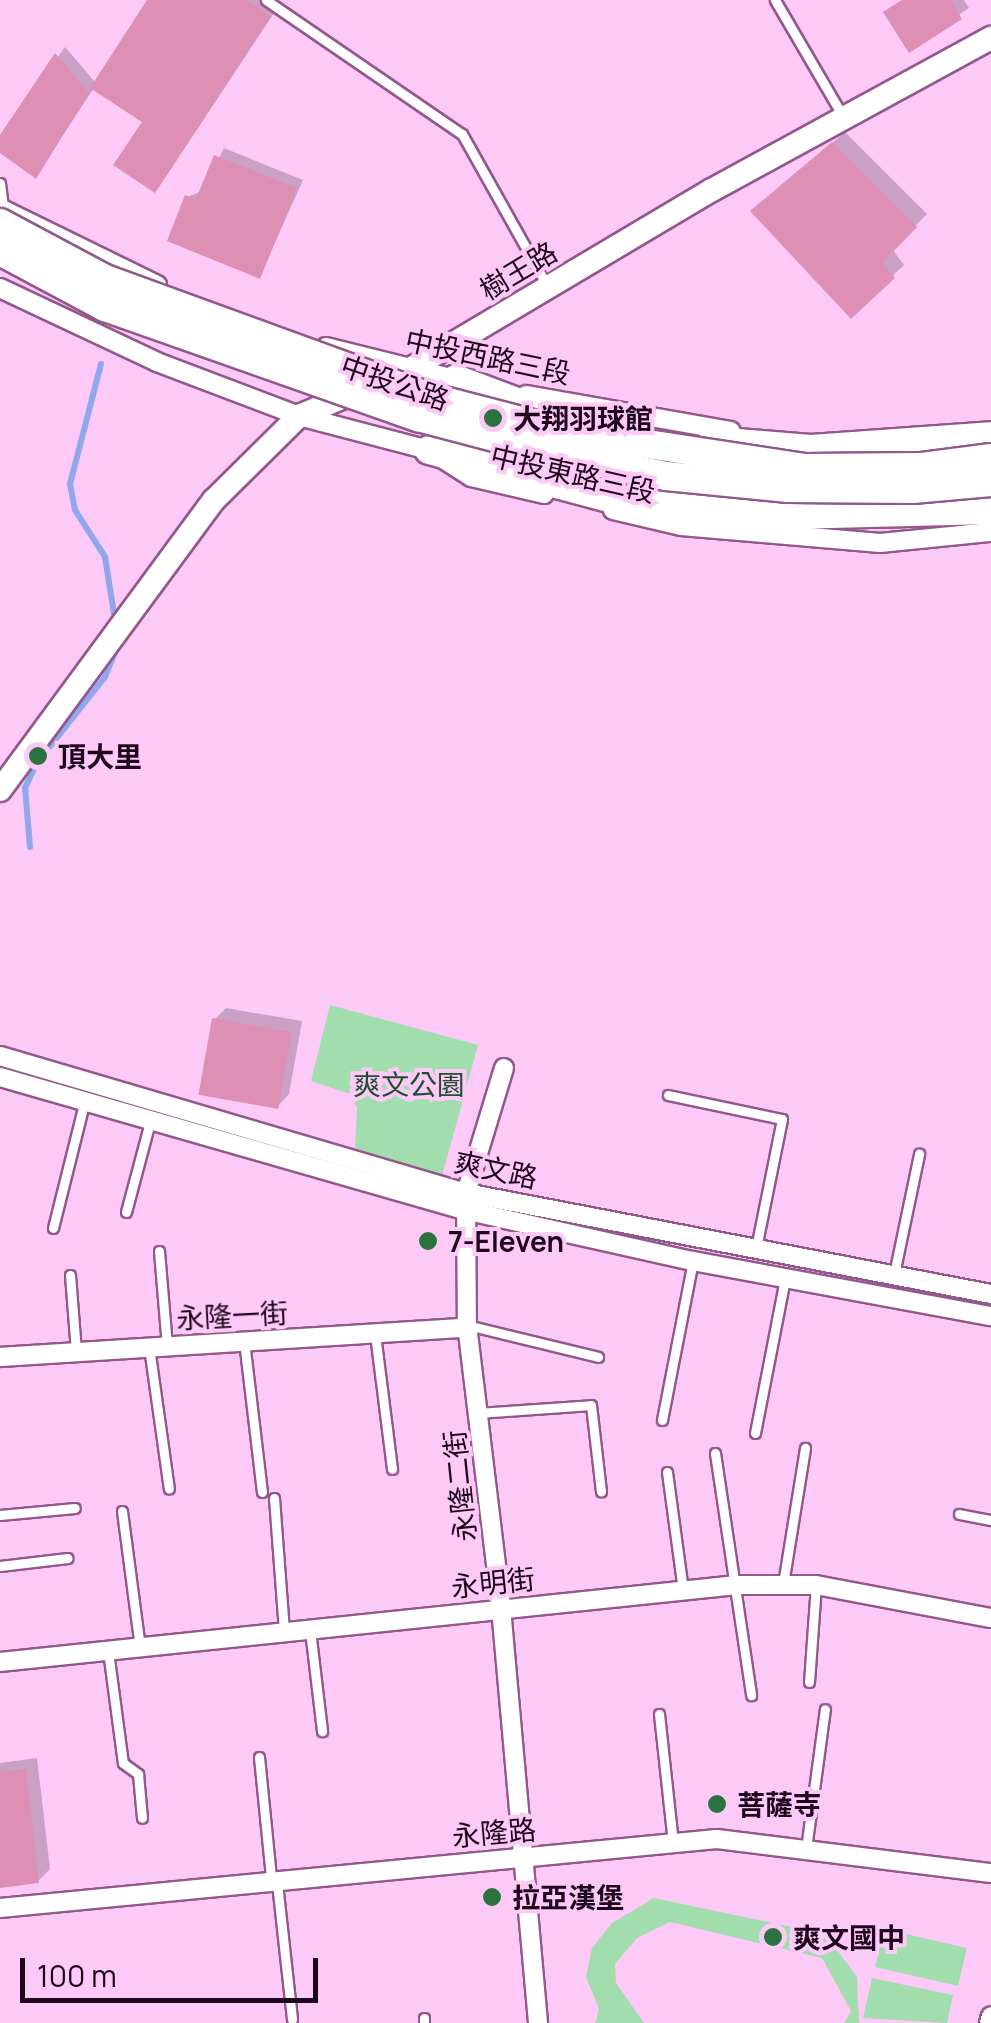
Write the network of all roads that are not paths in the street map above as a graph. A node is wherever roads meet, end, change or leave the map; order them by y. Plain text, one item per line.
1 (266, 0) edge
2 (775, 0) edge
3 (991, 38) edge
4 (846, 121) junction
5 (0, 184) edge
6 (1, 214) edge
7 (0, 251) edge
8 (128, 272) junction
9 (548, 286) junction
10 (0, 288) edge
11 (97, 334) junction
12 (412, 368) junction
13 (456, 379) junction
14 (299, 416) junction
15 (991, 432) edge
16 (430, 450) junction
17 (991, 458) edge
18 (991, 482) edge
19 (991, 510) edge
20 (991, 532) edge
21 (0, 790) edge
22 (4, 1057) edge
23 (504, 1068) dead end
24 (0, 1079) edge
25 (668, 1095) dead end
26 (84, 1104) junction
27 (150, 1122) junction
28 (920, 1154) dead end
29 (466, 1201) junction
30 (126, 1212) dead end
31 (53, 1228) dead end
32 (756, 1248) junction
33 (159, 1251) dead end
34 (693, 1261) junction
35 (894, 1274) junction
36 (70, 1275) dead end
37 (786, 1277) junction
38 (991, 1294) edge
39 (991, 1316) edge
40 (467, 1326) junction
41 (375, 1334) junction
42 (244, 1342) junction
43 (158, 1347) junction
44 (76, 1352) junction
45 (0, 1356) edge
46 (598, 1357) dead end
47 (478, 1412) junction
48 (662, 1420) dead end
49 (755, 1432) dead end
50 (806, 1448) dead end
51 (714, 1453) dead end
52 (392, 1469) dead end
53 (667, 1472) dead end
54 (170, 1489) dead end
55 (262, 1492) dead end
56 (600, 1492) dead end
57 (274, 1498) dead end
58 (75, 1508) dead end
59 (122, 1511) dead end
60 (959, 1514) dead end
61 (0, 1515) edge
62 (991, 1520) edge
63 (68, 1558) dead end
64 (0, 1566) edge
65 (737, 1584) junction
66 (783, 1585) junction
67 (816, 1585) junction
68 (683, 1590) junction
69 (500, 1608) junction
70 (991, 1618) edge
71 (310, 1630) junction
72 (284, 1632) junction
73 (140, 1648) junction
74 (108, 1651) junction
75 (0, 1662) edge
76 (809, 1682) dead end
77 (751, 1695) dead end
78 (824, 1709) dead end
79 (658, 1714) dead end
80 (322, 1730) dead end
81 (259, 1757) dead end
82 (142, 1818) dead end
83 (673, 1844) junction
84 (806, 1848) junction
85 (523, 1857) junction
86 (991, 1873) edge
87 (274, 1877) junction
88 (0, 1908) edge
89 (292, 2019) dead end
90 (538, 2023) edge

1 - 9 lane
2 - 4 lane
3 - 4 street, 樹王路
4 - 9 street, 樹王路
5 - 6 lane
6 - 8 street, 中投西路三段
6 - 17 main road, 中投公路, bridge
7 - 18 main road, 中投公路, bridge
8 - 11 street
8 - 12 street, 中投西路三段
9 - 12 street, 樹王路
10 - 11 street, 中投東路三段
11 - 14 street, 中投東路三段
12 - 13 street, 中投西路三段
12 - 14 street, 樹王路
13 - 15 street, 中投西路三段
13 - 15 main road
14 - 16 street, 中投東路三段
14 - 21 street, 樹王路
16 - 19 main road
16 - 20 street, 中投東路三段
22 - 24 lane
22 - 29 street, 爽文路
23 - 29 street, 永隆二街
24 - 26 street, 爽文路
25 - 32 lane
26 - 27 street, 爽文路
26 - 31 lane
27 - 29 street, 爽文路
27 - 30 lane
28 - 35 lane
29 - 32 street, 爽文路
29 - 34 street, 爽文路
29 - 40 street, 永隆二街
32 - 35 street, 爽文路
33 - 43 lane
34 - 37 street, 爽文路
34 - 48 lane
35 - 38 street, 爽文路
36 - 44 lane
37 - 39 street, 爽文路
37 - 49 lane
40 - 41 street, 永隆一街
40 - 46 lane
40 - 47 street, 永隆二街
41 - 42 street, 永隆一街
41 - 52 lane
42 - 43 street, 永隆一街
42 - 55 lane
43 - 44 street, 永隆一街
43 - 54 lane
44 - 45 street, 永隆一街
47 - 56 lane
47 - 69 street, 永隆二街
50 - 66 lane
51 - 65 lane
53 - 68 lane
57 - 72 lane
58 - 61 lane
59 - 73 lane
60 - 62 lane
63 - 64 lane
65 - 66 street, 永明街
65 - 68 street, 永明街
65 - 77 lane
66 - 67 street, 永明街
67 - 70 street, 永明街
67 - 76 lane
68 - 69 street, 永明街
69 - 71 street, 永明街
69 - 85 street, 永隆二街
71 - 72 street, 永明街
71 - 80 lane
72 - 73 street, 永明街
73 - 74 street, 永明街
74 - 75 street, 永明街
74 - 82 lane
78 - 84 lane
79 - 83 lane
81 - 87 lane
83 - 84 street, 永隆路
83 - 85 street, 永隆路
84 - 86 street, 永隆路
85 - 87 street, 永隆路
85 - 90 street, 永隆二街
87 - 88 street, 永隆路
87 - 89 lane

